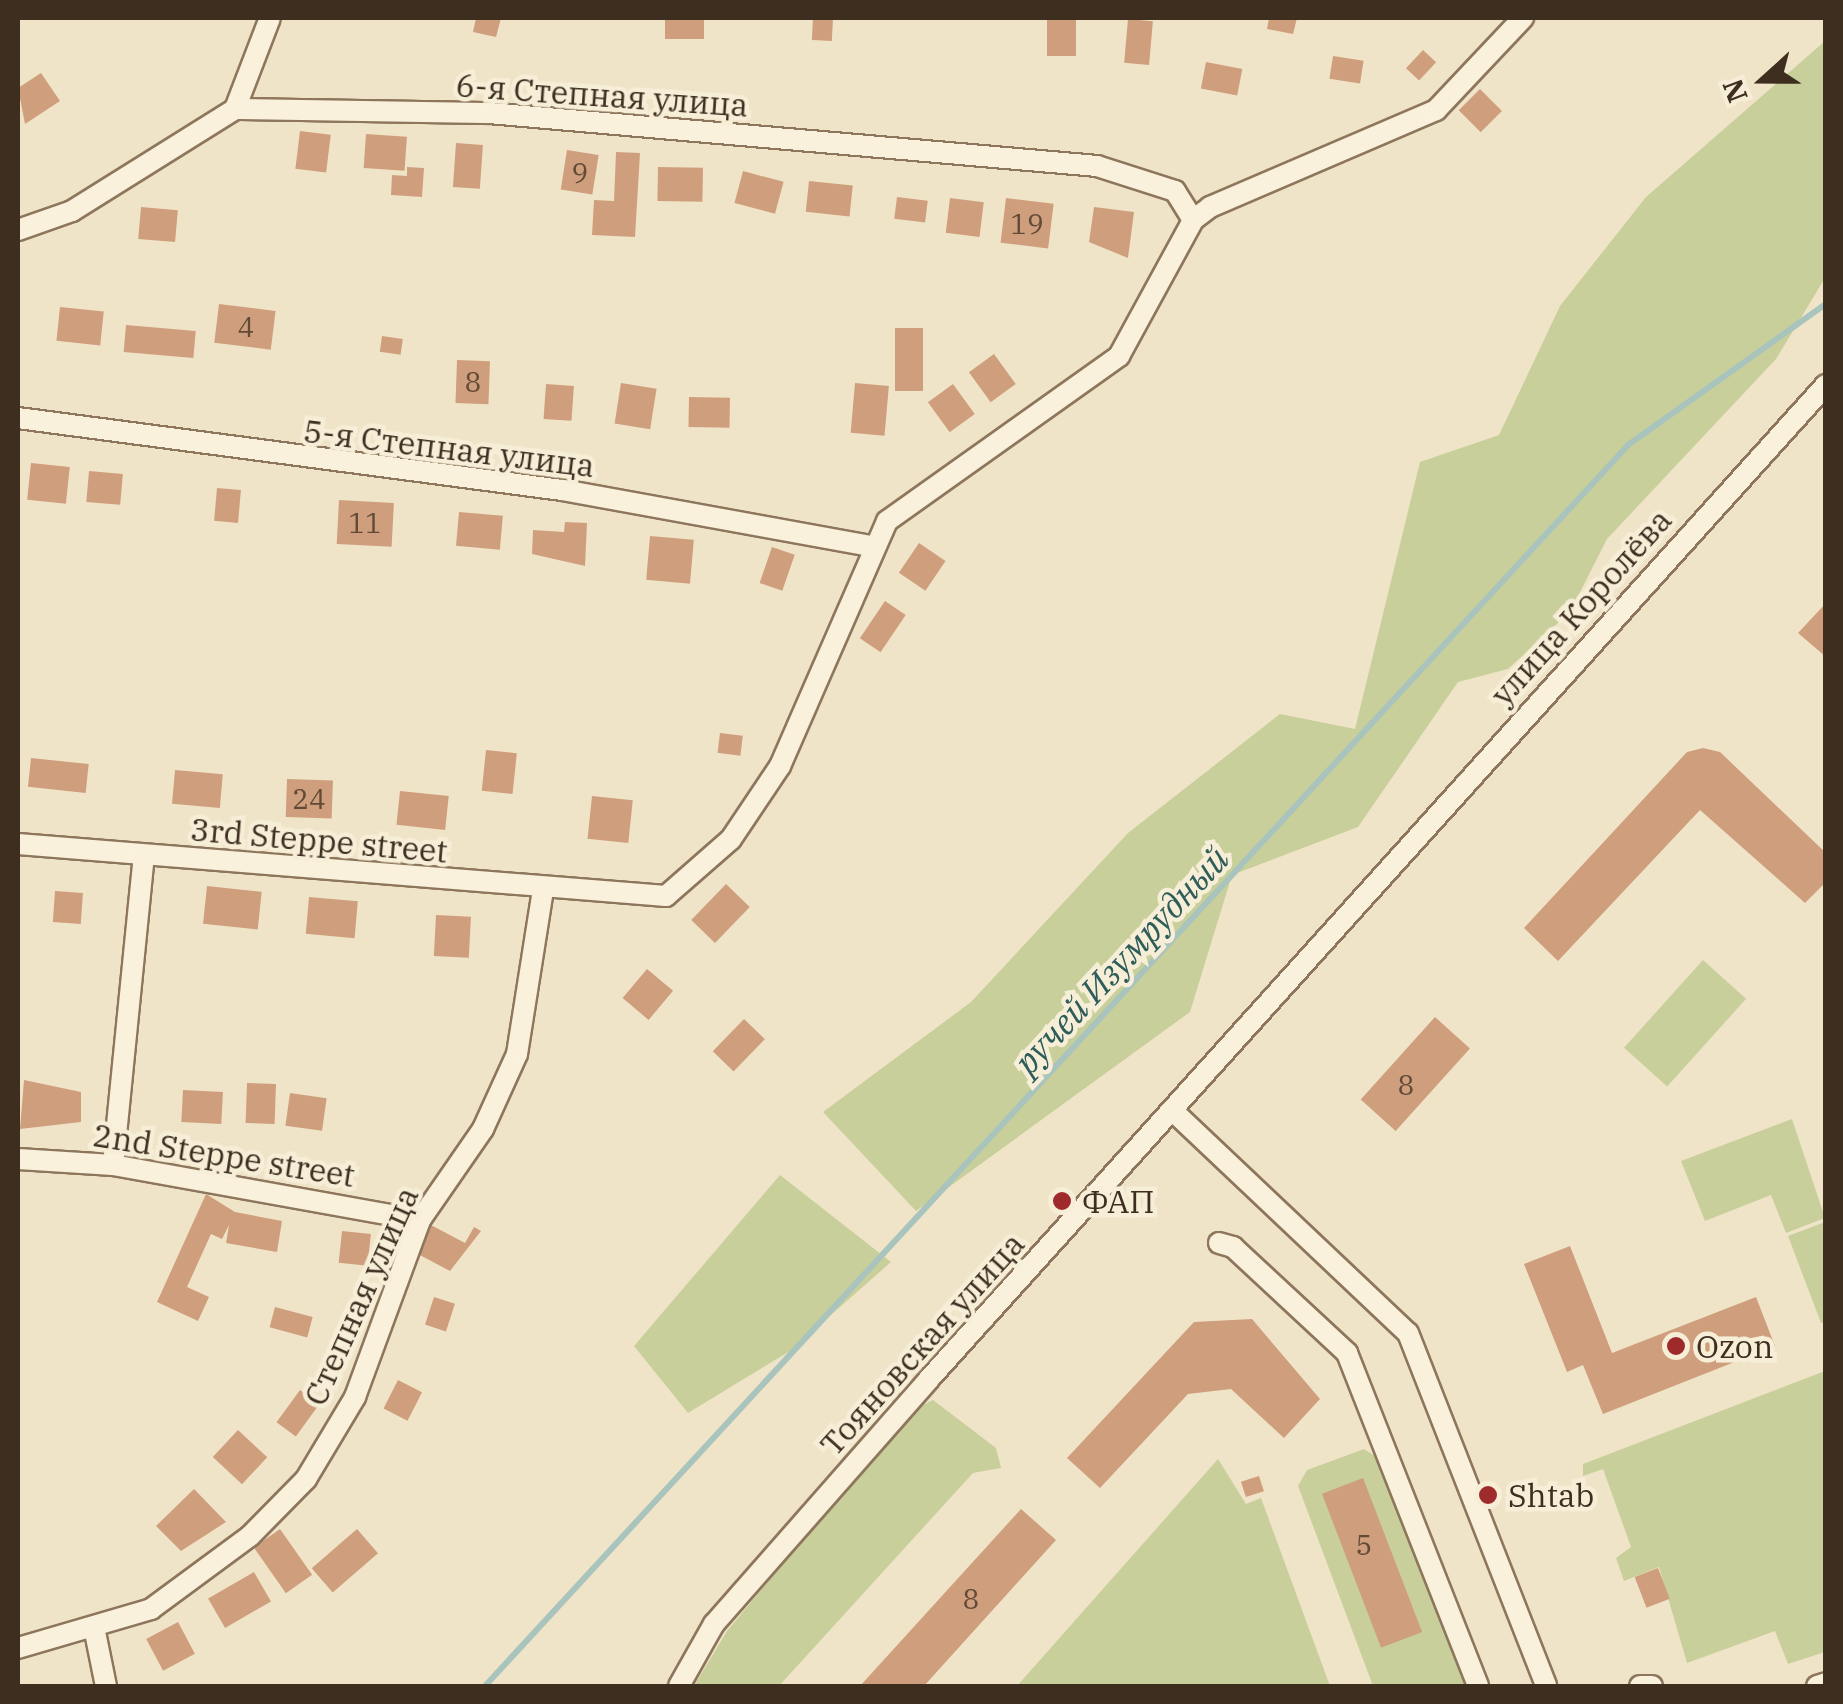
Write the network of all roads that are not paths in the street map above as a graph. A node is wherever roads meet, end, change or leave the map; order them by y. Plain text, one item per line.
1 (270, 18) edge
2 (1523, 18) edge
3 (235, 109) junction
4 (1193, 220) junction
5 (18, 230) edge
6 (1826, 385) edge
7 (18, 418) edge
8 (872, 546) junction
9 (18, 844) edge
10 (144, 856) junction
11 (1385, 873) joint
12 (542, 889) junction
13 (1173, 1111) junction
14 (18, 1160) edge
15 (113, 1164) junction
16 (420, 1220) junction
17 (1219, 1243) dead end
18 (95, 1632) junction
19 (18, 1648) edge
20 (1826, 1683) edge
21 (106, 1686) edge
22 (679, 1686) edge
23 (1478, 1686) edge
24 (1546, 1686) edge
25 (1640, 1686) edge
26 (1652, 1686) edge
27 (1818, 1686) edge

1 - 3 street
2 - 4 street
3 - 4 street, 6-я Степная улица
3 - 5 street
4 - 8 street
6 - 11 street, улица Королёва
7 - 8 street, 5-я Степная улица
8 - 12 street, 3rd Steppe street
9 - 10 street, 3rd Steppe street
10 - 12 street, 3rd Steppe street
10 - 15 street
11 - 13 street, Тояновская улица
12 - 16 street, Степная улица
13 - 22 street, Тояновская улица
13 - 24 street
14 - 15 street, 2nd Steppe street
15 - 16 street, 2nd Steppe street
16 - 18 street, Степная улица
17 - 23 street
18 - 19 street, Степная улица
18 - 21 street
20 - 27 street
25 - 26 street

